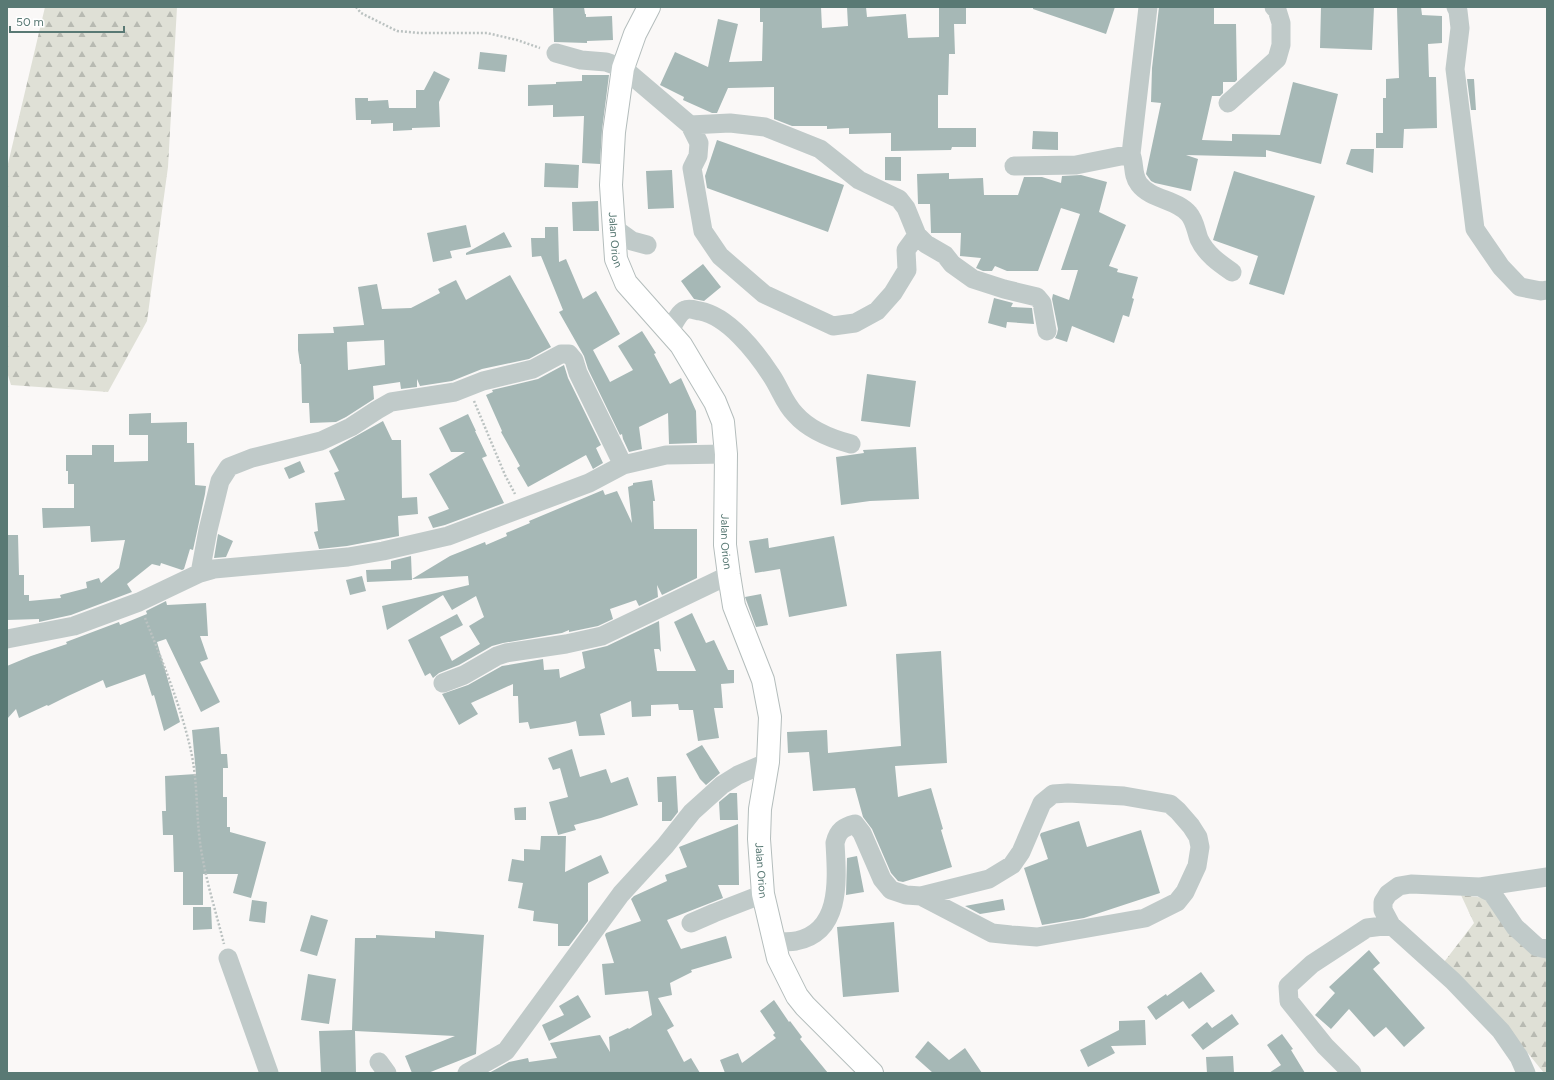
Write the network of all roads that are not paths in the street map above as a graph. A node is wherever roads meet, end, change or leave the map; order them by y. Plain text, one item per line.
1 (649, 7) edge
2 (1148, 7) edge
3 (1274, 7) edge
4 (1456, 7) edge
5 (556, 53) road end
6 (623, 68) junction
7 (1228, 103) dead end
8 (690, 124) junction
9 (1131, 154) junction
10 (1014, 166) dead end
11 (614, 228) junction
12 (917, 235) junction
13 (647, 245) dead end
14 (1232, 272) dead end
15 (1547, 290) edge
16 (1047, 331) dead end
17 (669, 332) junction
18 (851, 444) dead end
19 (726, 454) junction
20 (623, 465) junction
21 (207, 571) junction
22 (729, 575) junction
23 (7, 639) edge
24 (443, 684) dead end
25 (768, 762) junction
26 (1547, 876) edge
27 (1480, 887) junction
28 (763, 894) junction
29 (921, 896) junction
30 (691, 923) dead end
31 (1391, 925) junction
32 (774, 942) junction
33 (1547, 949) edge
34 (228, 958) road end
35 (473, 1071) edge
36 (269, 1073) edge
37 (872, 1073) edge
38 (1352, 1073) edge
39 (1526, 1073) edge

1 - 6 highway, Jalan Orion
2 - 9 street
3 - 7 street
4 - 15 street
5 - 6 street
6 - 8 street
6 - 11 highway, Jalan Orion
8 - 12 street
8 - 12 street
9 - 10 street
9 - 14 street
11 - 13 street
11 - 17 highway, Jalan Orion
12 - 16 street
17 - 18 street
17 - 19 highway, Jalan Orion
19 - 20 street
19 - 22 highway, Jalan Orion
20 - 21 street
20 - 21 street
21 - 23 street
22 - 24 street
22 - 25 highway, Jalan Orion
25 - 28 highway, Jalan Orion
25 - 35 street
26 - 27 street
27 - 31 street
27 - 33 street
28 - 30 street
28 - 32 highway, Jalan Orion
29 - 29 street
29 - 32 street
31 - 38 street
31 - 39 street
32 - 37 highway, Jalan Orion
34 - 36 street

